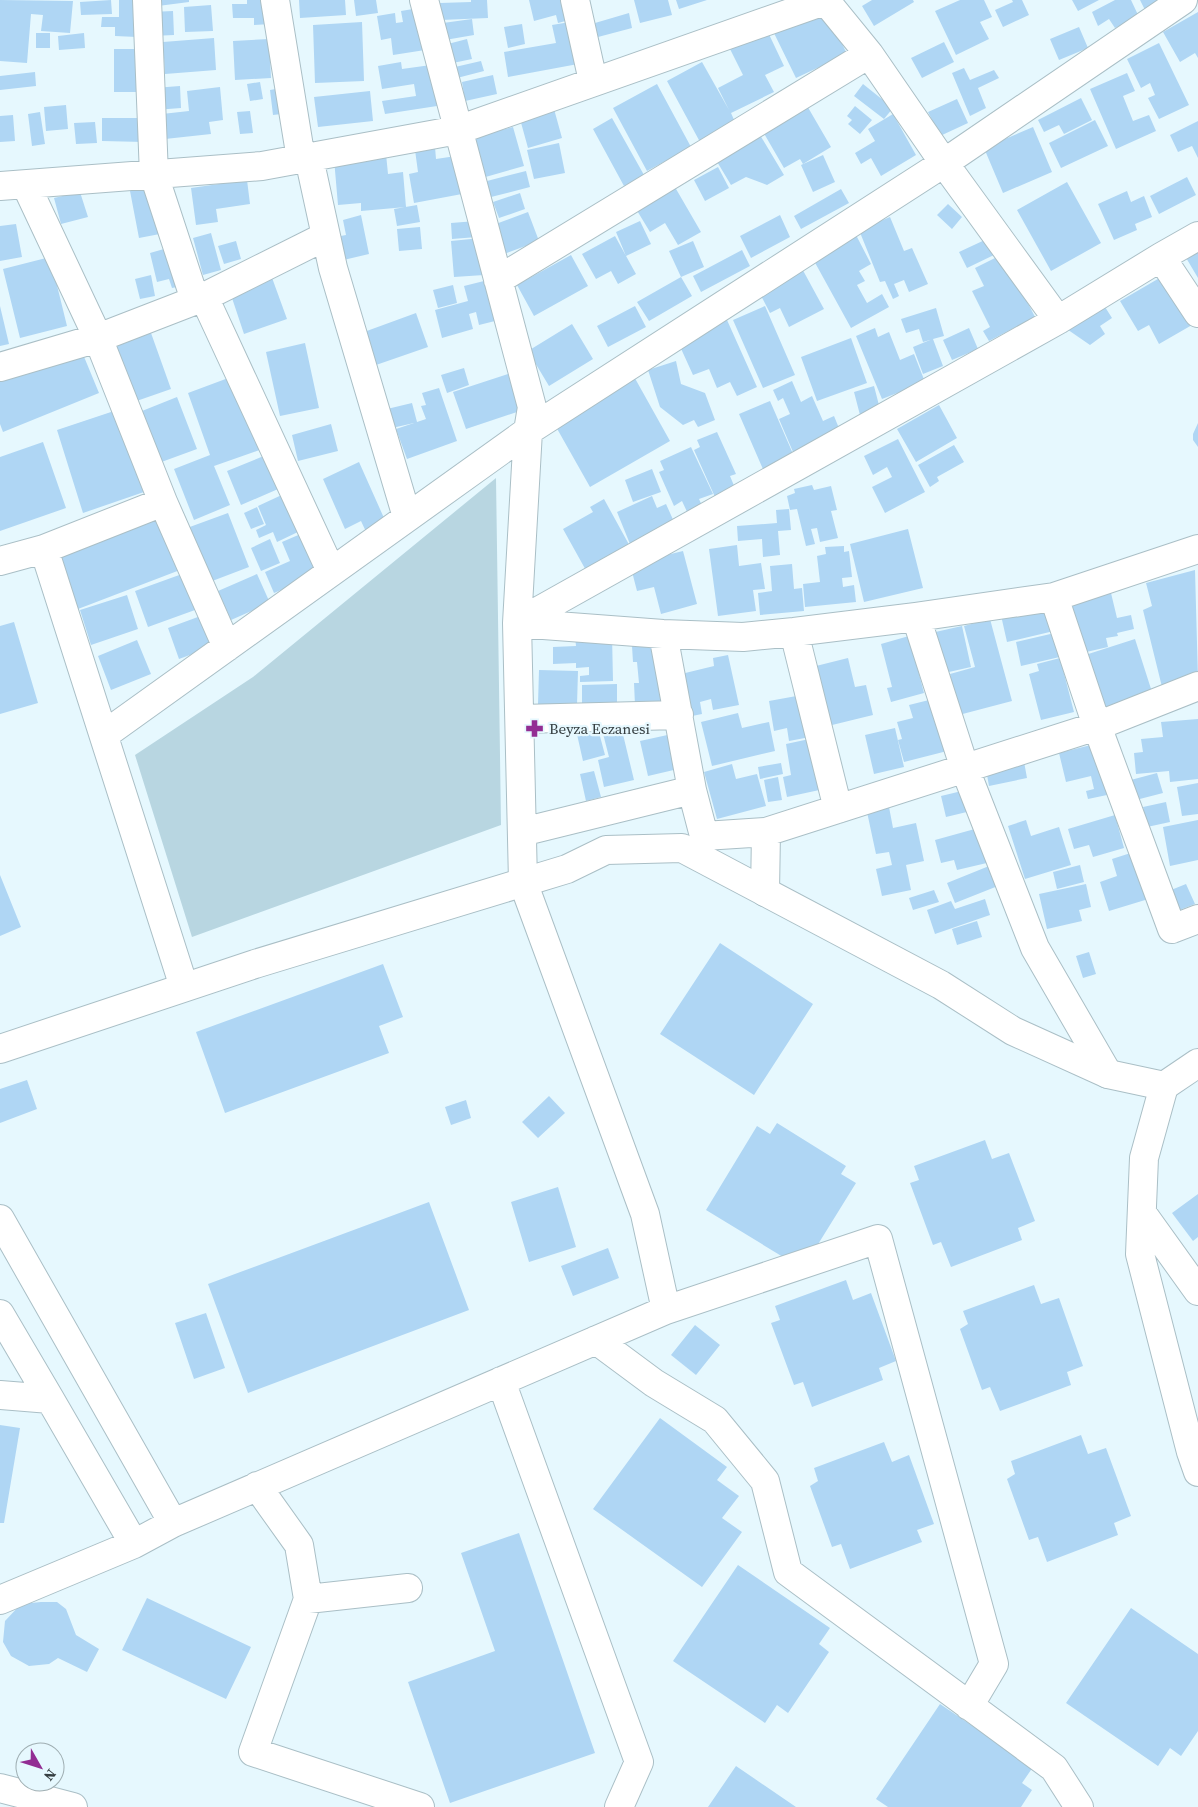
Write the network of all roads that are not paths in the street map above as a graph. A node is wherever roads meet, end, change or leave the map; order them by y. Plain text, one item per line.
1 (147, 0) edge
2 (275, 0) edge
3 (424, 0) edge
4 (574, 0) edge
5 (826, 0) edge
6 (1183, 0) edge
7 (869, 54) junction
8 (593, 81) junction
9 (458, 130) junction
10 (305, 158) junction
11 (944, 163) junction
12 (154, 175) junction
13 (13, 185) edge
14 (326, 236) junction
15 (1198, 236) edge
16 (1161, 257) junction
17 (498, 280) junction
18 (200, 298) junction
19 (1198, 313) edge
20 (1058, 320) junction
21 (98, 338) junction
22 (0, 367) edge
23 (528, 431) junction
24 (163, 502) junction
25 (407, 517) junction
26 (44, 549) junction
27 (1198, 550) edge
28 (0, 561) edge
29 (331, 571) junction
30 (1054, 597) junction
31 (916, 618) junction
32 (517, 623) junction
33 (794, 632) junction
34 (663, 634) junction
35 (227, 647) junction
36 (1198, 686) edge
37 (679, 715) junction
38 (521, 719) junction
39 (1097, 726) junction
40 (104, 735) junction
41 (965, 769) junction
42 (692, 790) junction
43 (838, 809) junction
44 (522, 832) junction
45 (766, 832) junction
46 (523, 882) junction
47 (765, 892) junction
48 (1198, 919) edge
49 (184, 987) junction
50 (0, 1049) edge
51 (1198, 1063) edge
52 (1108, 1074) junction
53 (1164, 1086) junction
54 (1142, 1214) junction
55 (0, 1219) edge
56 (1198, 1291) edge
57 (666, 1310) junction
58 (0, 1314) edge
59 (596, 1340) junction
60 (501, 1381) junction
61 (0, 1395) edge
62 (50, 1399) junction
63 (1198, 1472) edge
64 (257, 1486) junction
65 (173, 1522) junction
66 (134, 1544) junction
67 (408, 1588) dead end
68 (308, 1599) junction
69 (0, 1600) edge
70 (970, 1706) junction
71 (0, 1788) edge
72 (73, 1807) edge
73 (420, 1807) edge
74 (619, 1807) edge
75 (1079, 1807) edge

1 - 12 main road
2 - 10 main road
3 - 9 main road
4 - 8 main road
5 - 7 main road
5 - 8 main road
6 - 11 main road
7 - 11 main road
7 - 17 main road
8 - 9 main road
9 - 10 main road
9 - 17 main road
10 - 12 main road
10 - 14 main road
11 - 20 main road
11 - 23 main road
12 - 13 main road
12 - 18 main road
13 - 21 main road
14 - 18 main road
14 - 25 main road
15 - 16 main road
16 - 19 main road
16 - 20 main road
17 - 23 main road
18 - 21 main road
18 - 29 main road
20 - 32 main road
21 - 22 main road
21 - 24 main road
23 - 25 main road
23 - 32 main road
24 - 26 main road
24 - 35 main road
25 - 29 main road
26 - 28 main road
26 - 40 main road
27 - 30 main road
29 - 35 main road
30 - 31 main road
30 - 39 main road
31 - 33 main road
31 - 41 main road
32 - 34 main road
32 - 38 main road
33 - 34 main road
33 - 43 main road
34 - 37 main road
35 - 40 main road
36 - 39 main road
37 - 38 main road
37 - 42 main road
38 - 44 main road
39 - 41 main road
39 - 48 main road
40 - 49 main road
41 - 43 main road
41 - 52 main road
42 - 44 main road
42 - 45 main road
43 - 45 main road
44 - 46 main road
45 - 47 main road
46 - 47 main road
46 - 49 main road
46 - 57 main road
47 - 52 main road
49 - 50 main road
51 - 53 main road
52 - 53 main road
53 - 54 main road
54 - 56 main road
54 - 63 main road
55 - 65 main road
57 - 59 main road
57 - 70 main road
58 - 62 main road
59 - 60 main road
59 - 70 main road
60 - 64 main road
60 - 74 main road
61 - 62 main road
62 - 66 main road
64 - 65 main road
64 - 68 main road
65 - 66 main road
66 - 69 main road
67 - 68 main road
68 - 73 main road
70 - 75 main road
71 - 72 main road

